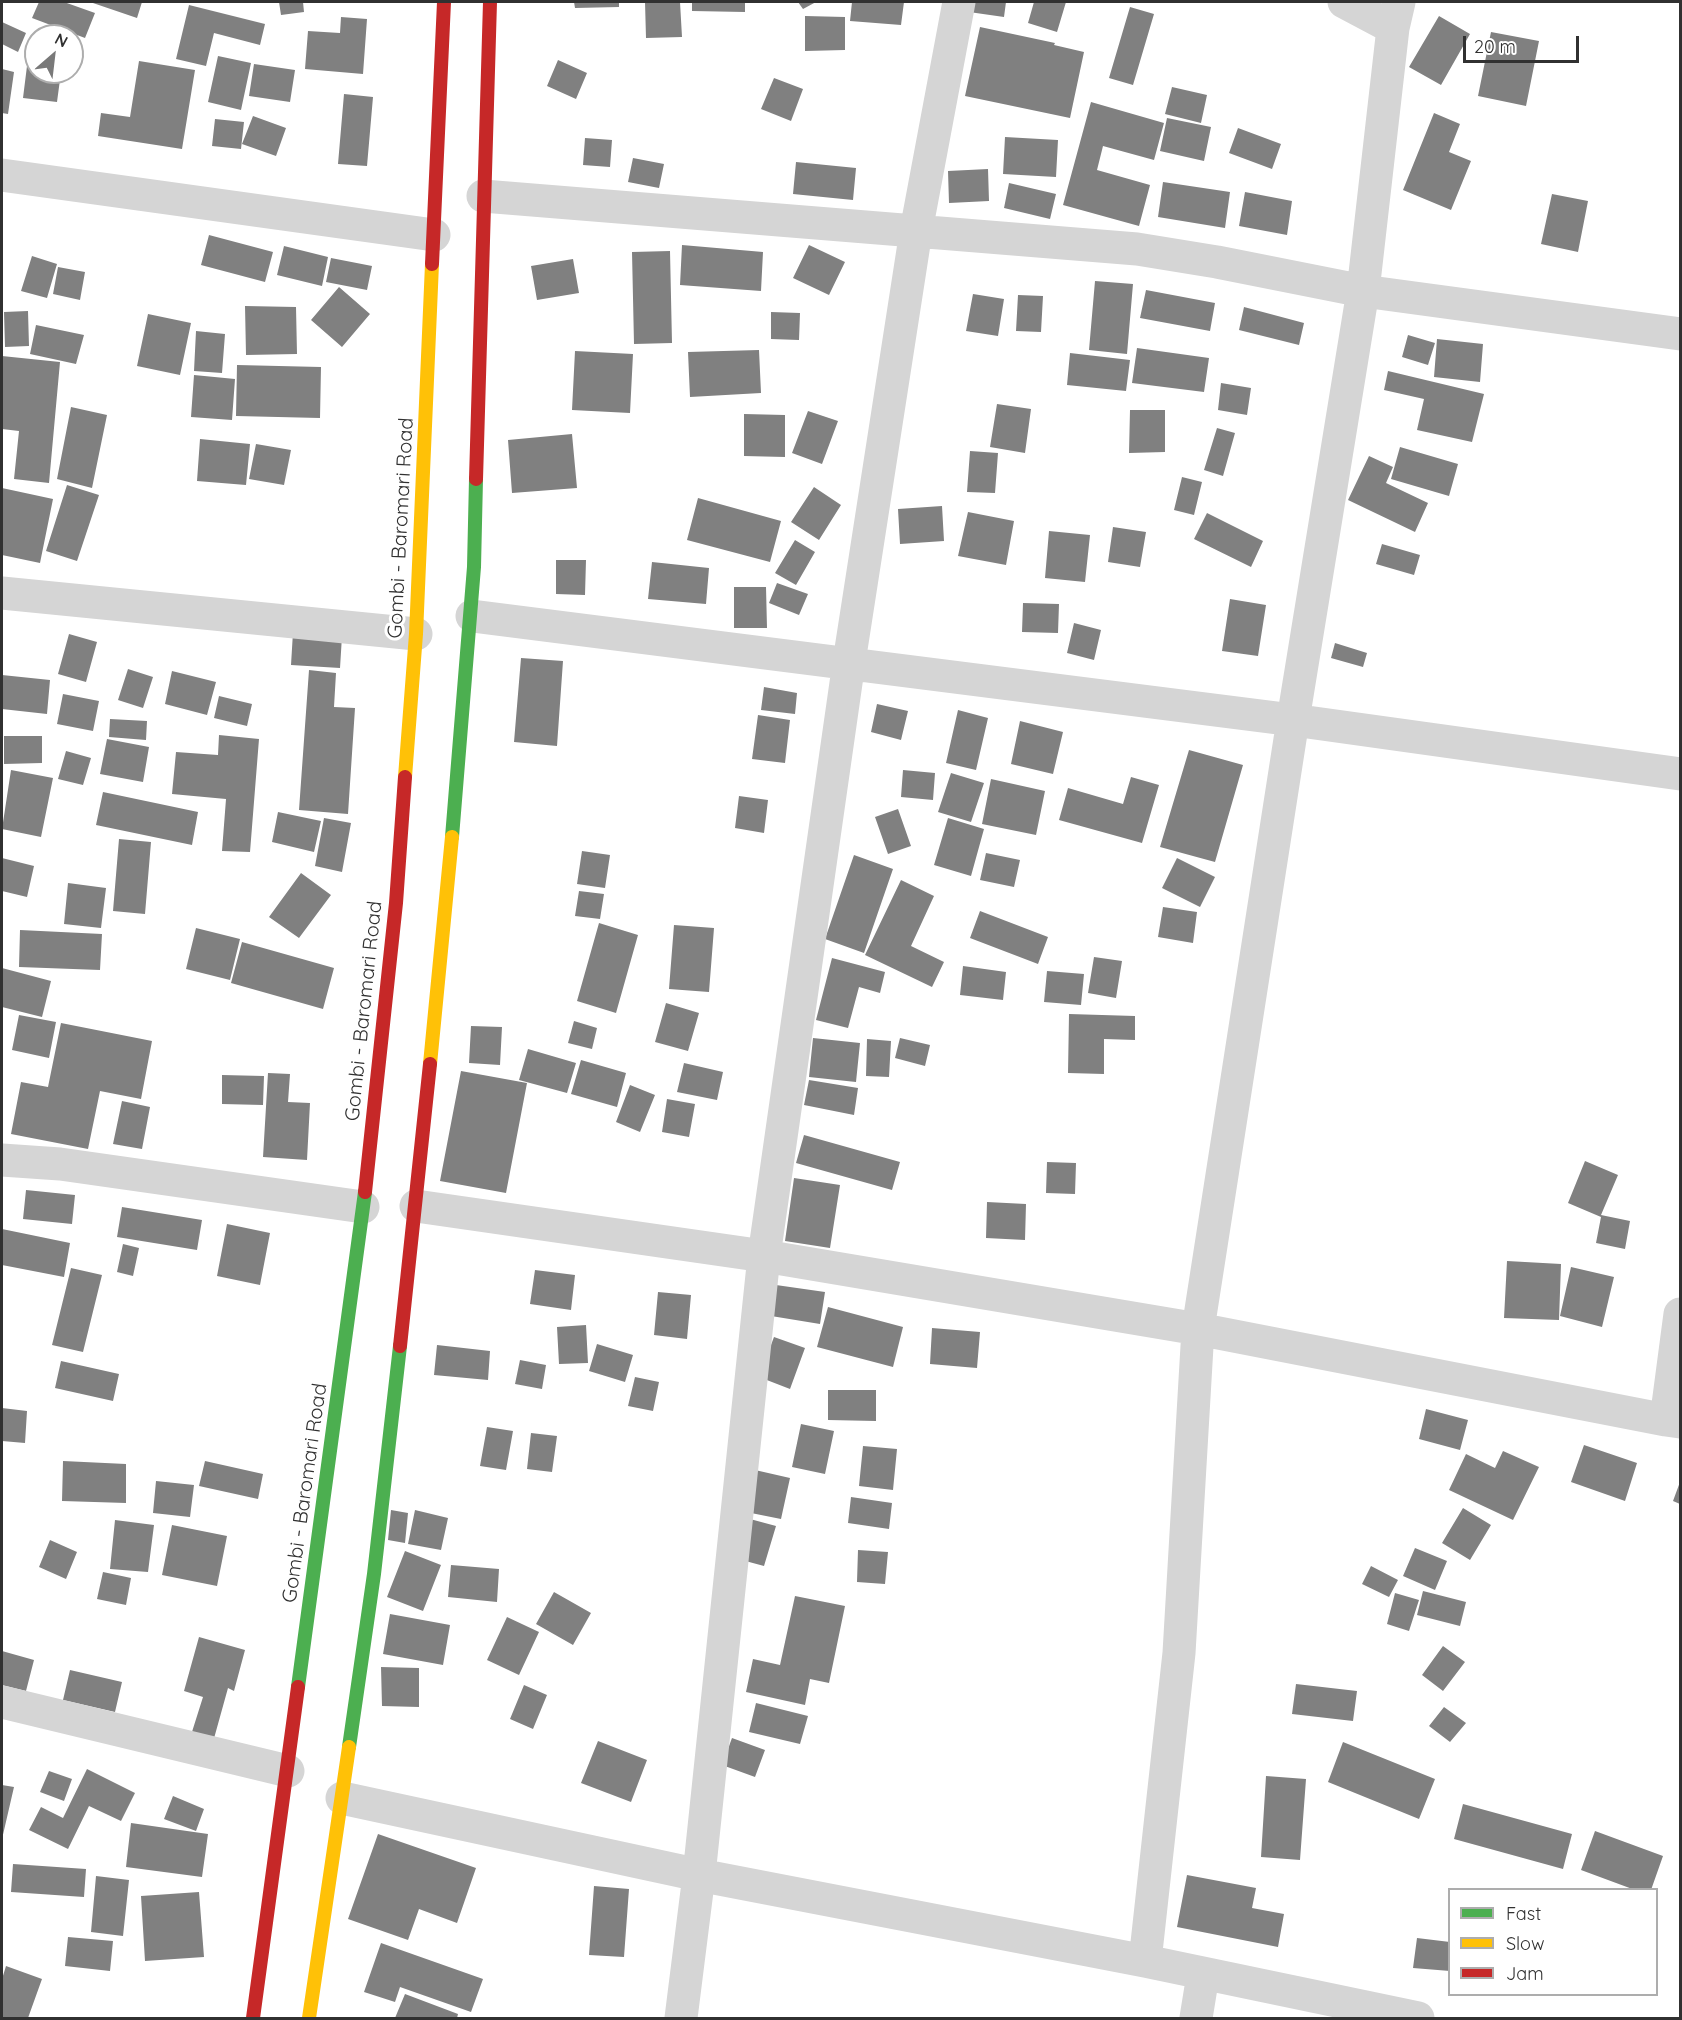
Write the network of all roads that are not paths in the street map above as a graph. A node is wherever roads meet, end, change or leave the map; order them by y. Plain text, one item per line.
1 (444, 2) edge
2 (490, 2) edge
3 (959, 2) edge
4 (1344, 2) edge
5 (1396, 15) edge
6 (2, 175) edge
7 (483, 196) junction
8 (916, 231) junction
9 (434, 235) junction
10 (1363, 291) junction
11 (1680, 334) edge
12 (2, 593) edge
13 (472, 616) junction
14 (416, 634) junction
15 (849, 662) junction
16 (1293, 720) junction
17 (1680, 774) edge
18 (2, 1160) edge
19 (416, 1206) junction
20 (363, 1207) junction
21 (764, 1256) junction
22 (1680, 1314) edge
23 (1198, 1329) junction
24 (1673, 1421) edge
25 (2, 1702) edge
26 (288, 1771) junction
27 (342, 1798) junction
28 (699, 1875) junction
29 (1145, 1961) junction
30 (1203, 1975) junction
31 (253, 2019) edge
32 (309, 2019) edge
33 (681, 2019) edge
34 (1196, 2019) edge
35 (1418, 2019) edge

1 - 9 main road, Gombi - Baromari Road
2 - 7 main road
3 - 8 street
4 - 5 street
5 - 10 street
6 - 9 street
7 - 8 street
7 - 13 main road
8 - 10 street
8 - 15 street
9 - 14 main road, Gombi - Baromari Road
10 - 11 street
10 - 16 street
12 - 14 street
13 - 15 street
13 - 19 main road
14 - 20 main road, Gombi - Baromari Road
15 - 16 street
15 - 21 street
16 - 17 street
16 - 23 street
18 - 20 street
19 - 21 street
19 - 27 main road
20 - 26 main road, Gombi - Baromari Road
21 - 23 street
21 - 28 street
22 - 24 street
23 - 24 street
23 - 29 street
25 - 26 street
26 - 31 main road, Gombi - Baromari Road
27 - 28 street
27 - 32 main road
28 - 29 street
28 - 33 street
29 - 30 street
30 - 34 street
30 - 35 street

